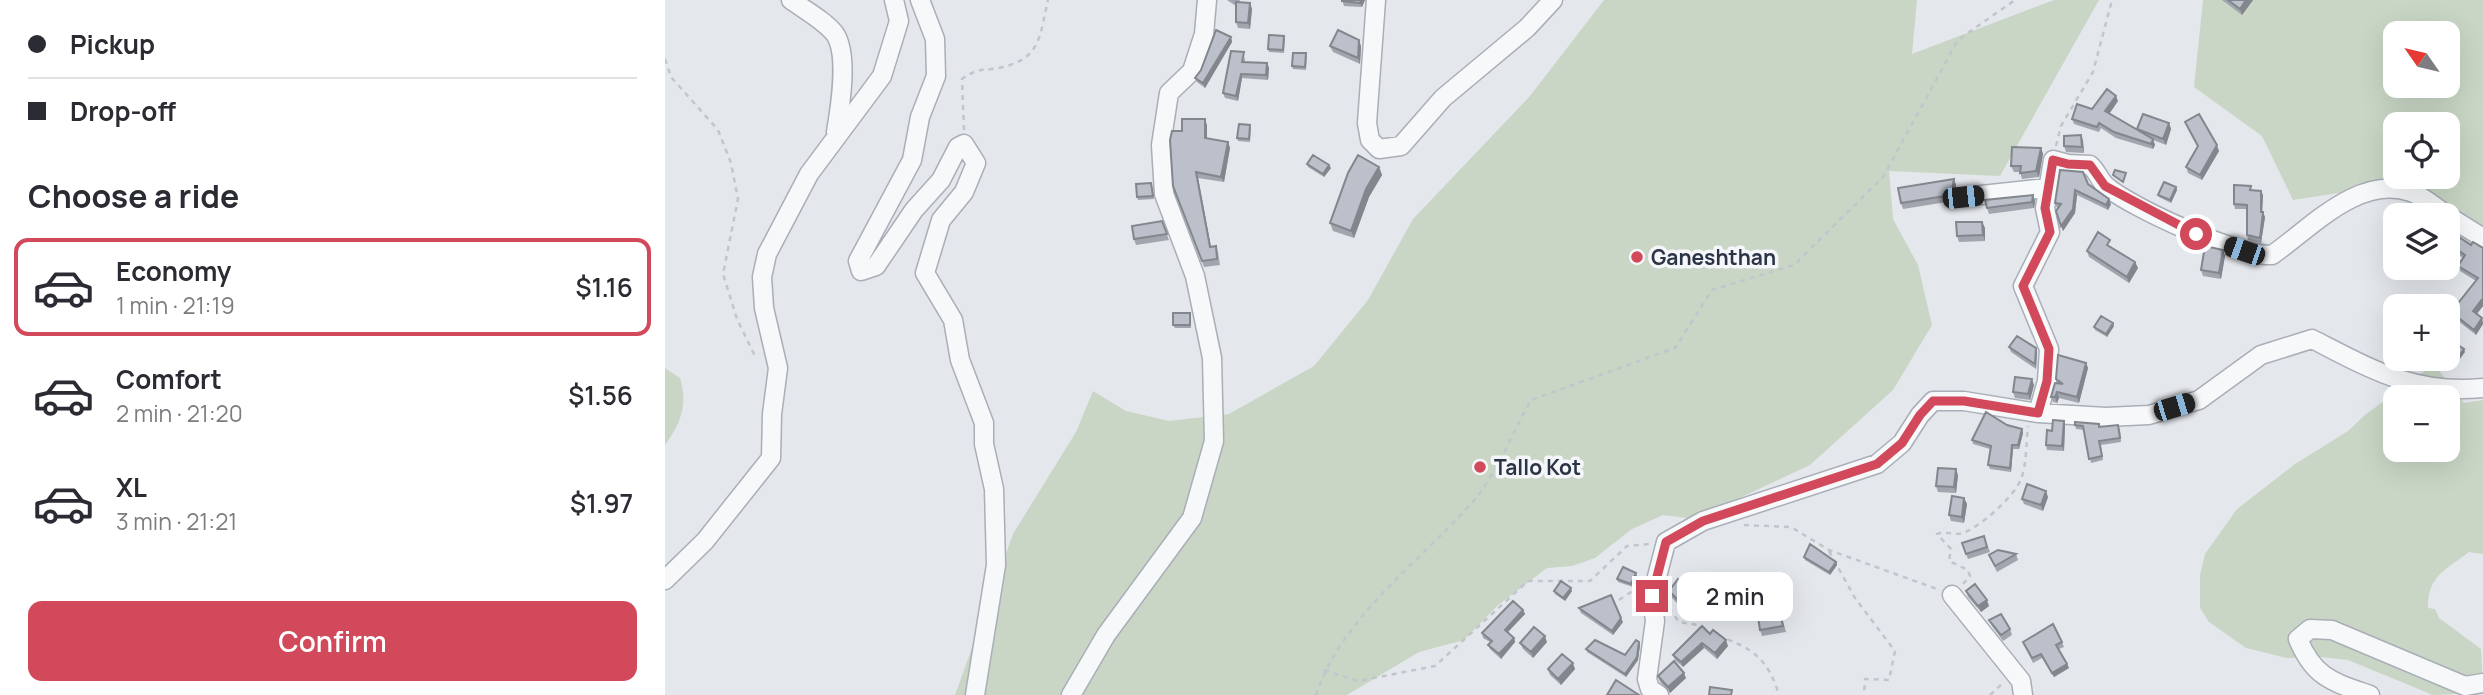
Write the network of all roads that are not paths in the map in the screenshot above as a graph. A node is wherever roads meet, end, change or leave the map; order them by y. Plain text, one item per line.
1 (791, 0) edge
2 (894, 0) edge
3 (920, 0) edge
4 (1207, 0) edge
5 (1376, 0) edge
6 (1553, 0) edge
7 (834, 139) junction
8 (2046, 188) junction
9 (1963, 197) dead end
10 (2428, 203) edge
11 (2460, 224) edge
12 (2483, 238) edge
13 (2480, 390) edge
14 (2034, 413) junction
15 (665, 580) edge
16 (1952, 595) road end
17 (2483, 683) edge
18 (975, 695) edge
19 (1071, 695) edge
20 (1659, 695) edge
21 (2023, 695) edge
22 (2370, 695) edge

1 - 7 street
2 - 7 street
3 - 18 street
4 - 19 street
5 - 6 street
7 - 15 street
8 - 9 street
8 - 10 street
8 - 14 street
11 - 12 street
13 - 14 street
14 - 20 street
16 - 21 street
17 - 22 street

